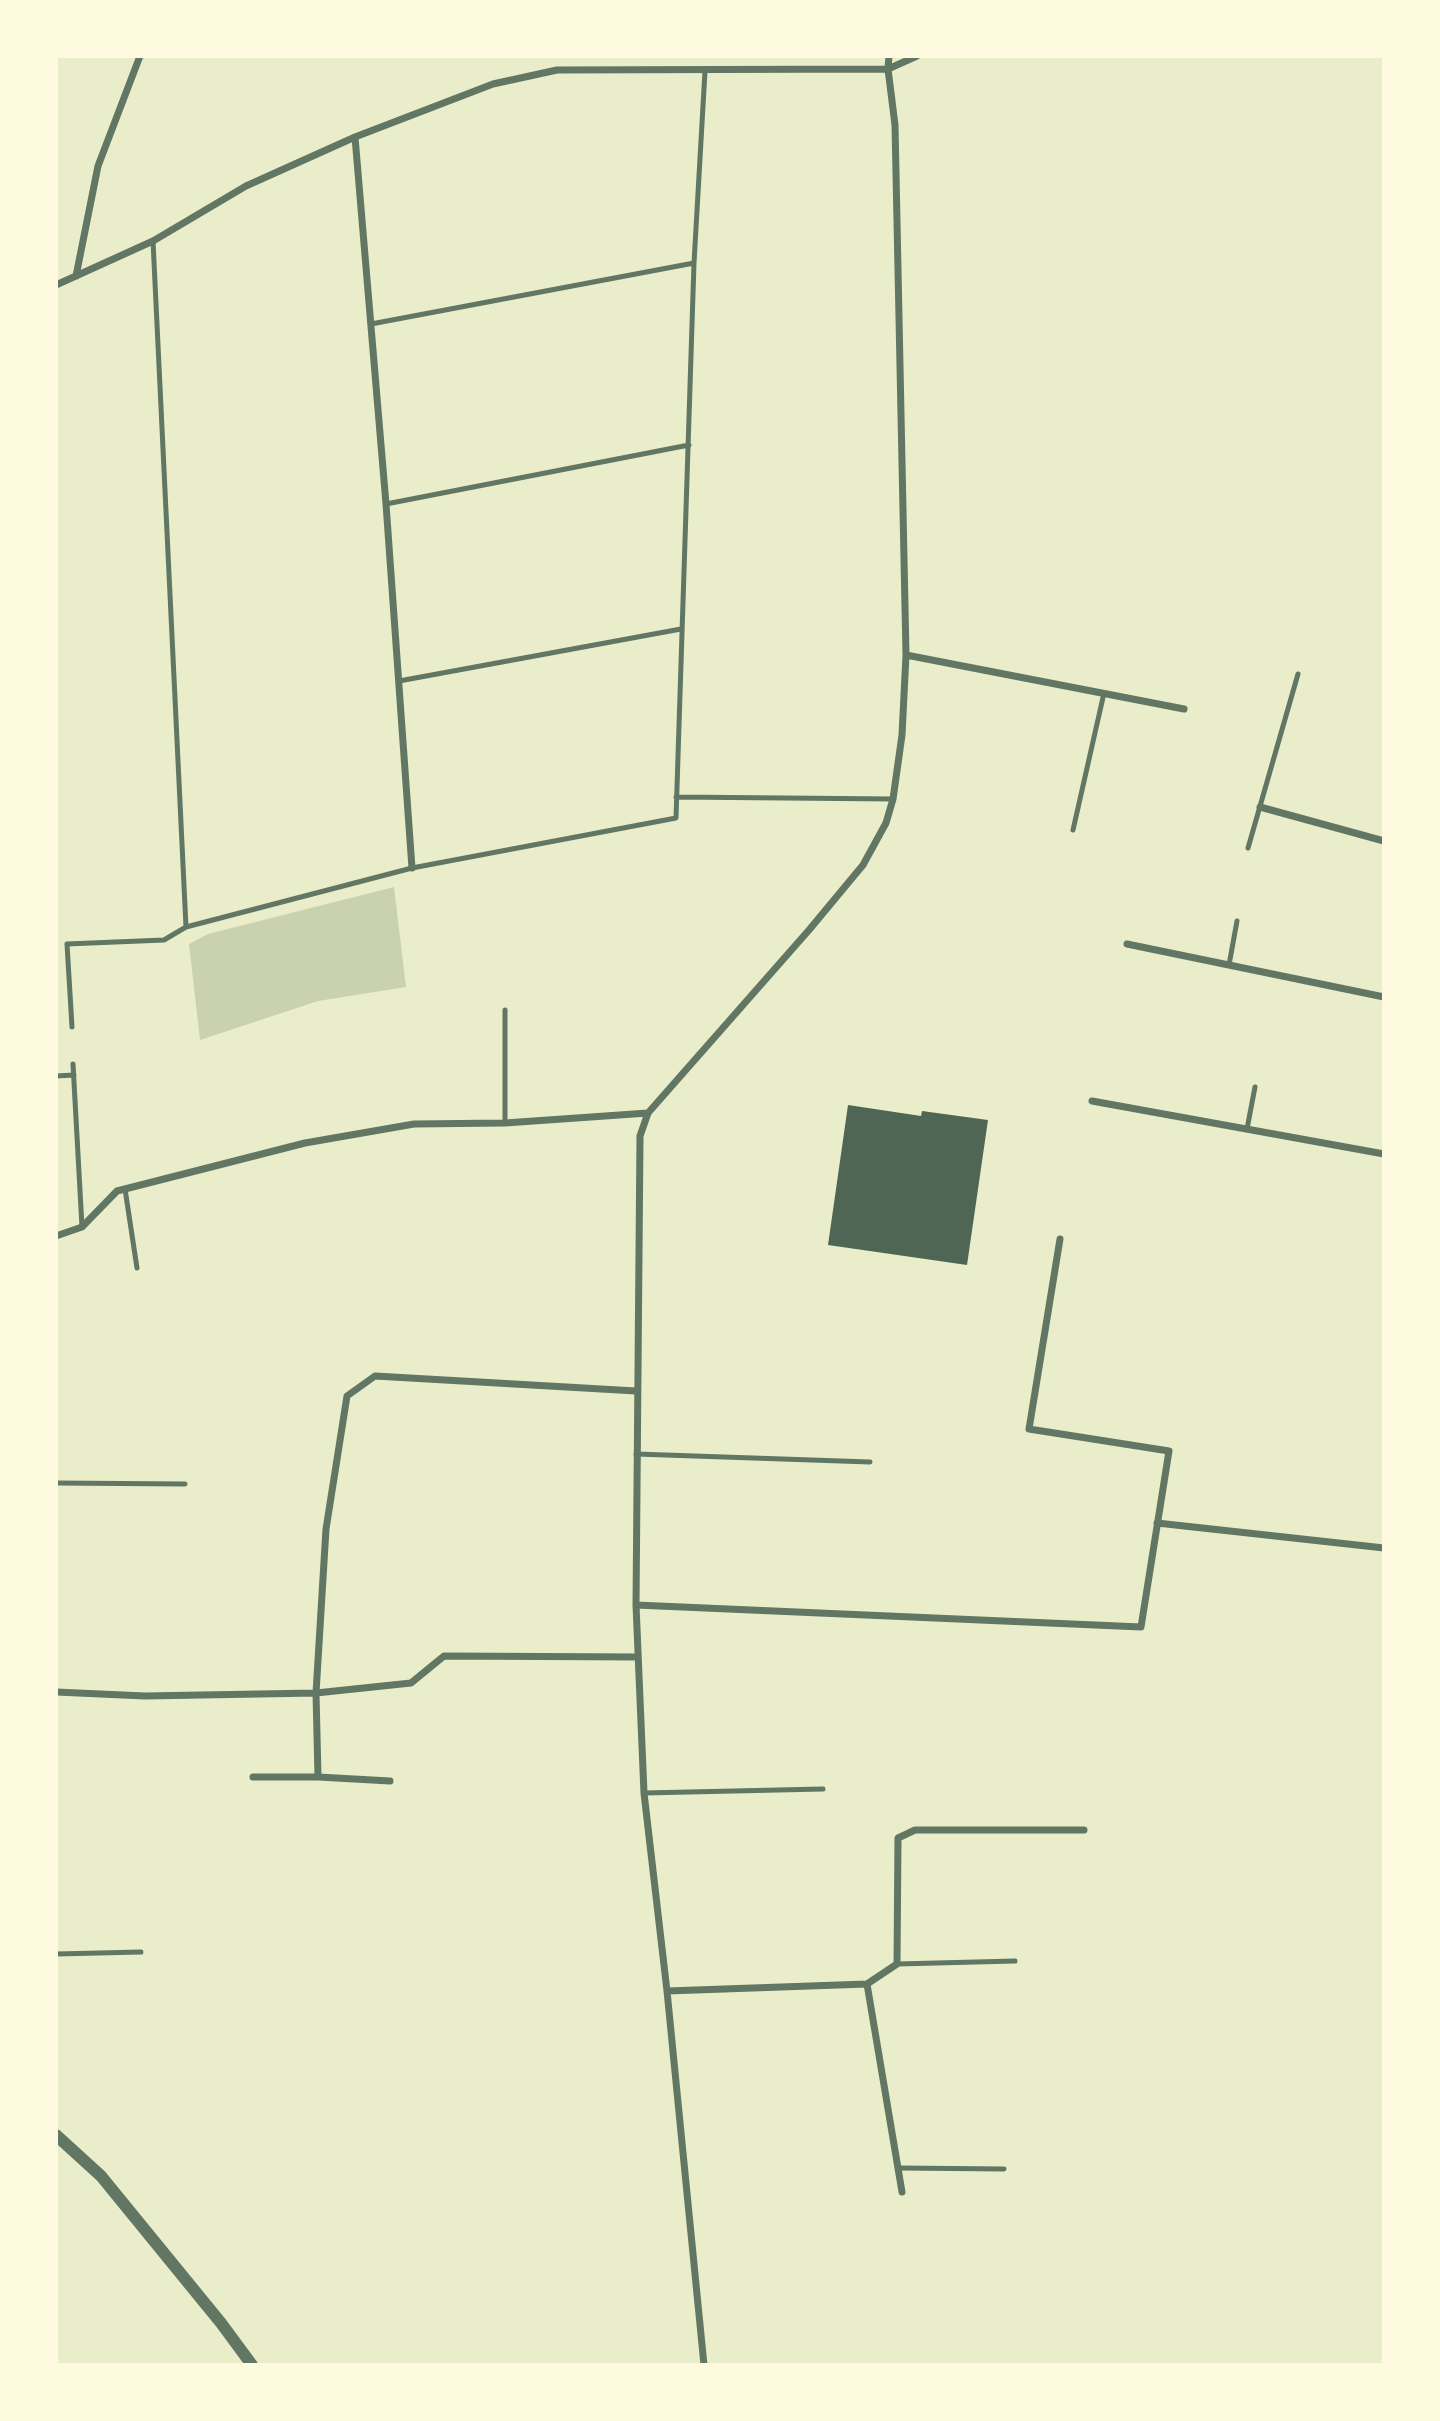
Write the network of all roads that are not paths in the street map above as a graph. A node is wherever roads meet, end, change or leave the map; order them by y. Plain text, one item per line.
1 (140, 56) edge
2 (889, 56) edge
3 (917, 56) edge
4 (888, 69) junction
5 (705, 71) junction
6 (355, 137) junction
7 (153, 241) junction
8 (694, 262) junction
9 (76, 276) junction
10 (56, 285) edge
11 (371, 324) junction
12 (689, 445) junction
13 (386, 504) junction
14 (681, 629) junction
15 (906, 655) junction
16 (1298, 674) dead end
17 (399, 681) junction
18 (1104, 693) junction
19 (1184, 709) dead end
20 (676, 797) junction
21 (893, 799) junction
22 (1260, 807) junction
23 (1073, 830) dead end
24 (1384, 841) edge
25 (1248, 848) dead end
26 (412, 868) junction
27 (1237, 921) dead end
28 (186, 927) junction
29 (1127, 944) dead end
30 (1228, 965) junction
31 (1384, 997) edge
32 (505, 1010) dead end
33 (72, 1027) dead end
34 (73, 1064) dead end
35 (56, 1076) edge
36 (74, 1076) junction
37 (1255, 1087) dead end
38 (1092, 1101) dead end
39 (648, 1113) junction
40 (505, 1123) junction
41 (1247, 1129) junction
42 (1384, 1154) edge
43 (125, 1189) junction
44 (82, 1227) junction
45 (56, 1236) edge
46 (1060, 1239) dead end
47 (137, 1268) dead end
48 (636, 1391) junction
49 (636, 1454) junction
50 (870, 1462) dead end
51 (56, 1483) edge
52 (185, 1484) dead end
53 (1157, 1524) junction
54 (1384, 1548) edge
55 (636, 1605) junction
56 (638, 1657) junction
57 (56, 1692) edge
58 (316, 1693) junction
59 (253, 1777) dead end
60 (318, 1777) junction
61 (390, 1781) dead end
62 (823, 1789) dead end
63 (644, 1793) junction
64 (1084, 1830) dead end
65 (141, 1952) dead end
66 (56, 1954) edge
67 (1015, 1961) dead end
68 (897, 1964) junction
69 (867, 1984) junction
70 (667, 1991) junction
71 (56, 2135) edge
72 (899, 2168) junction
73 (1004, 2169) dead end
74 (902, 2192) dead end
75 (252, 2365) edge
76 (704, 2365) edge

1 - 9 street
2 - 4 street
3 - 4 street
4 - 5 street
4 - 15 street
5 - 6 street
5 - 8 lane
6 - 7 street
6 - 11 street
7 - 9 street
7 - 28 lane
8 - 11 lane
8 - 12 lane
9 - 10 street
11 - 13 street
12 - 13 lane
12 - 14 lane
13 - 17 street
14 - 17 lane
14 - 20 lane
15 - 18 street
15 - 21 street
16 - 22 lane
17 - 26 street
18 - 19 street
18 - 23 lane
20 - 21 lane
20 - 26 lane
21 - 39 street
22 - 24 street
22 - 25 lane
26 - 28 lane
27 - 30 lane
28 - 33 lane
29 - 30 street
30 - 31 street
32 - 40 lane
34 - 36 lane
35 - 36 lane
36 - 44 lane
37 - 41 lane
38 - 41 street
39 - 40 street
39 - 48 street
40 - 43 street
41 - 42 street
43 - 44 street
43 - 47 lane
44 - 45 street
46 - 53 street
48 - 49 street
48 - 58 street
49 - 50 lane
49 - 55 street
51 - 52 lane
53 - 54 street
53 - 55 street
55 - 56 street
56 - 58 street
56 - 63 street
57 - 58 street
58 - 60 street
59 - 60 street
60 - 61 street
62 - 63 lane
63 - 70 street
64 - 68 street
65 - 66 lane
67 - 68 lane
68 - 69 street
69 - 70 street
69 - 72 street
70 - 76 street
71 - 75 street
72 - 73 lane
72 - 74 street

